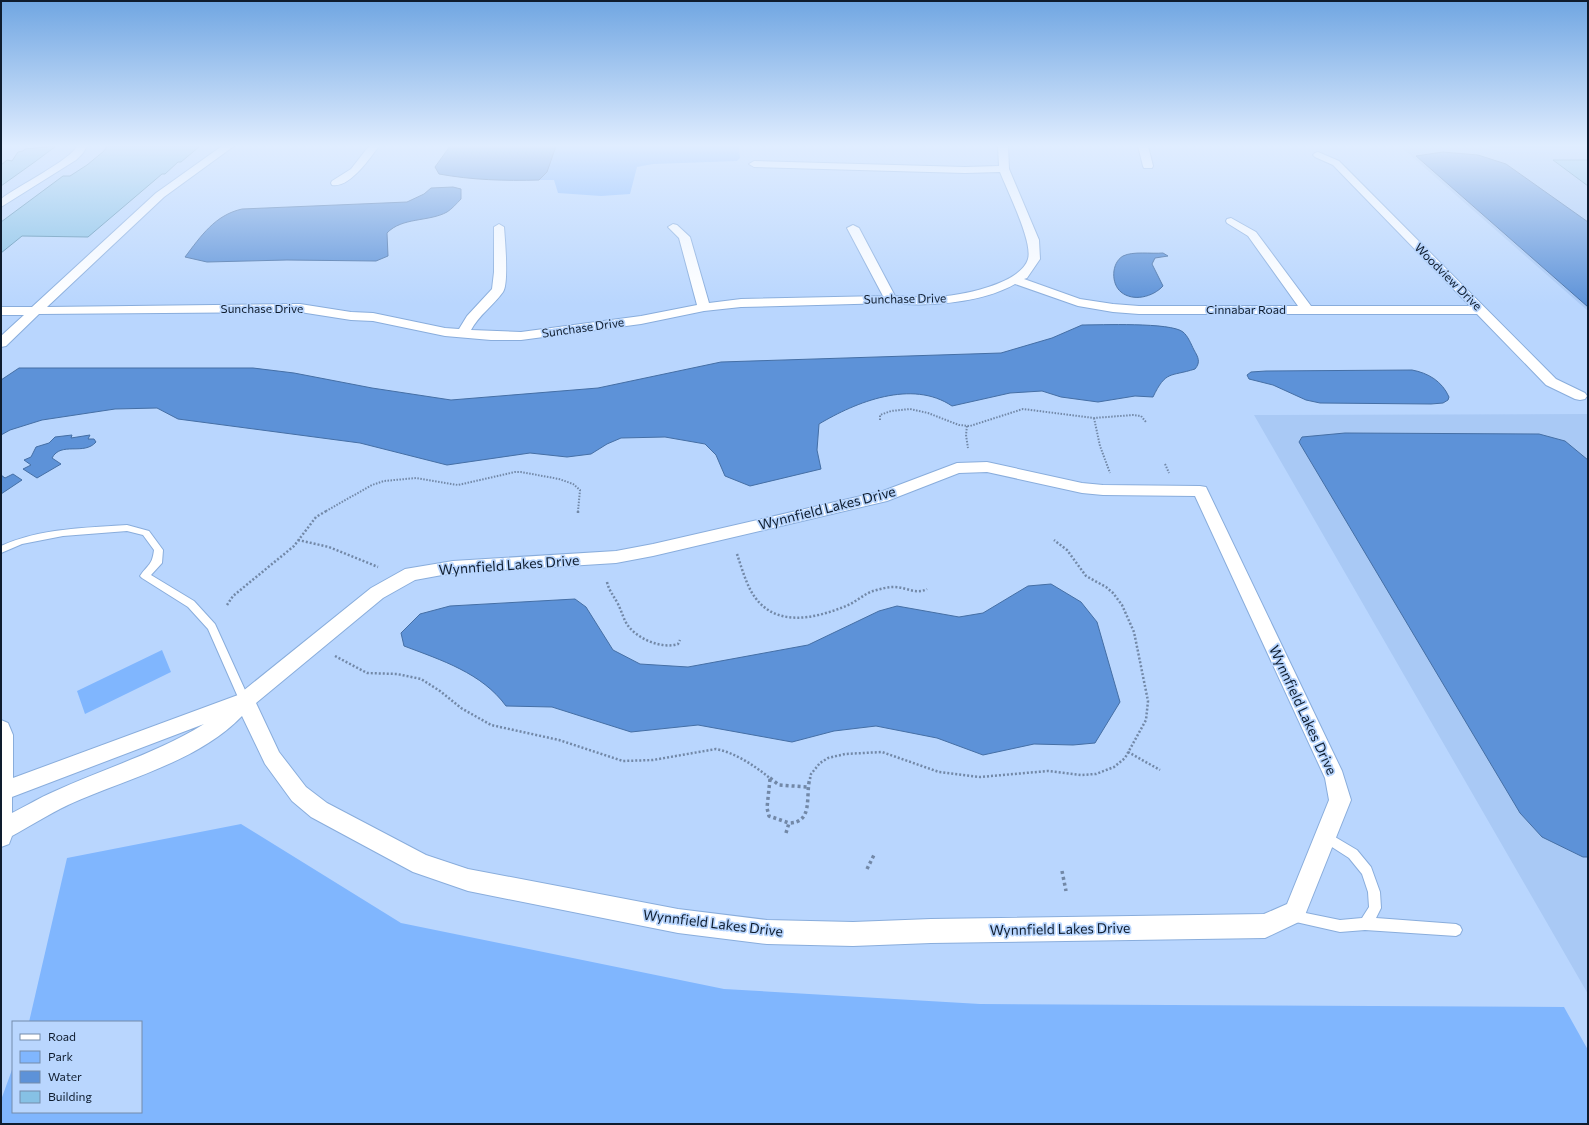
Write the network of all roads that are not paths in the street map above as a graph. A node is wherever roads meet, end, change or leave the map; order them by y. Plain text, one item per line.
1 (157, 198) edge
2 (1016, 198) edge
3 (1371, 198) edge
4 (1231, 220) dead end
5 (499, 227) dead end
6 (673, 227) dead end
7 (854, 228) dead end
8 (1015, 280) junction
9 (891, 299) junction
10 (704, 307) junction
11 (1307, 310) junction
12 (1482, 310) junction
13 (1, 311) edge
14 (34, 312) junction
15 (463, 334) junction
16 (1, 343) edge
17 (1580, 396) dead end
18 (1, 550) edge
19 (245, 700) junction
20 (1, 729) edge
21 (2, 791) junction
22 (1, 831) edge
23 (1326, 836) junction
24 (1, 837) edge
25 (1288, 916) junction
26 (1365, 924) junction
27 (1456, 930) dead end

1 - 14 street
2 - 8 street, Sunchase Drive
3 - 12 street, Woodview Drive
4 - 11 street
5 - 15 street
6 - 10 street
7 - 9 street
8 - 9 street, Sunchase Drive
8 - 11 street, Cinnabar Road
9 - 10 street, Sunchase Drive
10 - 15 street, Sunchase Drive
11 - 12 street, Cinnabar Road
12 - 17 street, Woodview Drive
13 - 14 street, Sunchase Drive
14 - 15 street, Sunchase Drive
14 - 16 street
18 - 19 lane
19 - 21 street
19 - 22 street
19 - 23 street, Wynnfield Lakes Drive
19 - 25 street, Wynnfield Lakes Drive
20 - 21 street
21 - 22 street
22 - 24 street
23 - 25 street, Wynnfield Lakes Drive
23 - 26 lane
25 - 26 lane
26 - 27 lane

